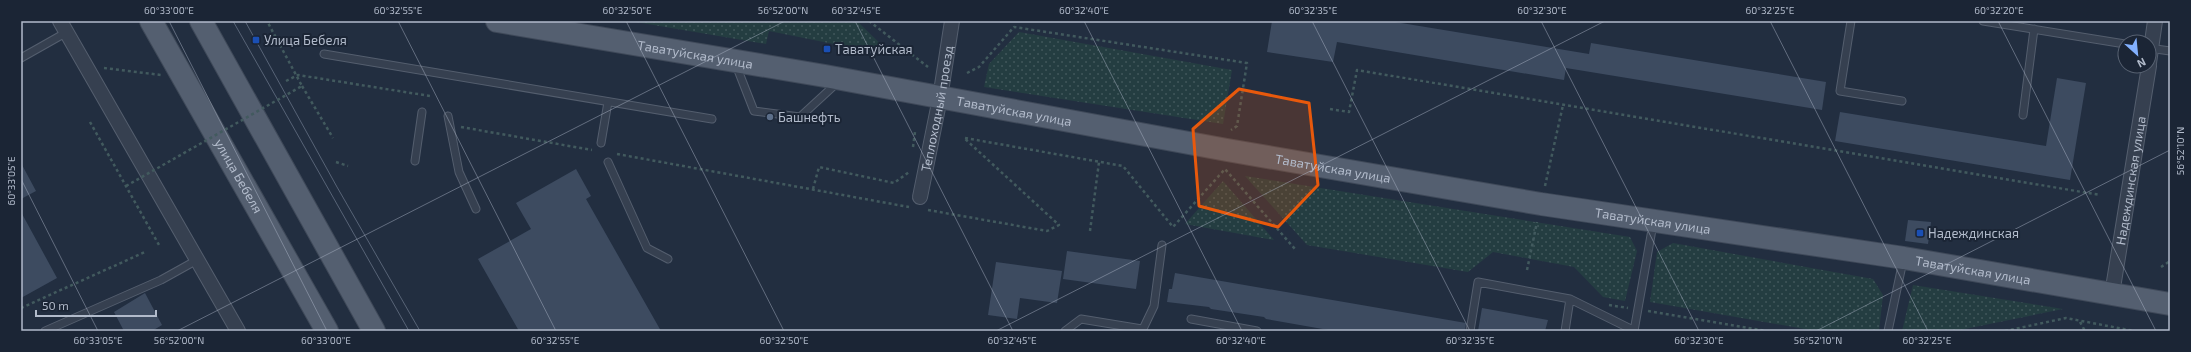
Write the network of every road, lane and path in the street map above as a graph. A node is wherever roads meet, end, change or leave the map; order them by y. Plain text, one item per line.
1 (151, 21) edge
2 (201, 21) edge
3 (267, 21) edge
4 (497, 21) edge
5 (868, 21) edge
6 (952, 21) edge
7 (1851, 21) edge
8 (1983, 21) edge
9 (2155, 21) edge
10 (64, 27) edge
11 (2034, 29) junction
12 (2153, 34) edge
13 (2117, 43) edge
14 (2157, 49) edge
15 (2170, 51) edge
16 (324, 54) dead end
17 (21, 58) edge
18 (735, 61) junction
19 (98, 67) dead end
20 (928, 67) dead end
21 (967, 73) dead end
22 (2147, 74) edge
23 (169, 76) dead end
24 (841, 79) junction
25 (286, 81) dead end
26 (302, 86) junction
27 (430, 96) dead end
28 (940, 98) junction
29 (1902, 101) dead end
30 (608, 102) junction
31 (1330, 109) dead end
32 (422, 112) dead end
33 (2023, 115) dead end
34 (448, 116) dead end
35 (712, 119) dead end
36 (90, 122) dead end
37 (450, 125) junction
38 (1230, 130) dead end
39 (915, 132) dead end
40 (333, 138) dead end
41 (601, 143) dead end
42 (594, 150) dead end
43 (610, 153) dead end
44 (912, 155) dead end
45 (415, 160) dead end
46 (336, 162) dead end
47 (608, 162) dead end
48 (1099, 162) junction
49 (348, 166) dead end
50 (911, 170) dead end
51 (126, 186) junction
52 (813, 189) junction
53 (2100, 196) dead end
54 (918, 204) junction
55 (476, 209) dead end
56 (1653, 222) junction
57 (1090, 230) dead end
58 (159, 245) dead end
59 (1162, 245) dead end
60 (1295, 249) dead end
61 (145, 252) dead end
62 (668, 258) dead end
63 (1904, 258) junction
64 (197, 260) junction
65 (2170, 261) edge
66 (2161, 267) dead end
67 (2112, 294) junction
68 (1570, 299) junction
69 (1604, 304) dead end
70 (2170, 304) edge
71 (21, 308) edge
72 (1638, 309) junction
73 (1191, 319) dead end
74 (2080, 321) junction
75 (1142, 330) edge
76 (45, 331) edge
77 (238, 331) edge
78 (327, 331) edge
79 (374, 331) edge
80 (1065, 331) edge
81 (1257, 331) edge
82 (1470, 331) edge
83 (1565, 331) edge
84 (1635, 331) edge
85 (1766, 331) edge
86 (1888, 331) edge
87 (2005, 331) edge
88 (2085, 331) edge
89 (2134, 331) edge

1 - 78 main road, улица Бебеля
2 - 79 main road
3 - 26 path, bridge
4 - 18 main road, Таватуйская улица
5 - 20 path
6 - 28 street, Теплоходный проезд
7 - 29 lane
8 - 11 lane
9 - 12 street
10 - 17 lane
10 - 64 street
11 - 13 lane
11 - 33 lane
14 - 15 lane
16 - 30 lane
18 - 24 main road, Таватуйская улица
18 - 24 lane
19 - 23 path
21 - 38 path
22 - 67 street, Надеждинская улица
24 - 28 main road, Таватуйская улица
25 - 27 path
26 - 40 path
26 - 51 path, bridge
28 - 54 street, Теплоходный проезд
28 - 56 main road, Таватуйская улица
30 - 35 lane
30 - 41 lane
31 - 53 path
32 - 45 lane
34 - 37 lane
36 - 51 path
37 - 42 path
37 - 55 lane
39 - 44 path
43 - 52 path
46 - 49 path
47 - 62 lane
48 - 54 path
48 - 57 path
48 - 60 path
50 - 52 path
51 - 58 path
52 - 54 path
56 - 63 main road, Таватуйская улица
56 - 72 lane
59 - 75 lane
61 - 71 path
63 - 67 main road, Таватуйская улица
63 - 86 lane
64 - 76 lane
64 - 77 street
65 - 66 path
67 - 70 main road, Таватуйская улица
68 - 82 lane
68 - 83 lane
68 - 84 lane
69 - 72 path
72 - 84 lane
72 - 85 path
73 - 81 lane
74 - 87 path
74 - 88 path
74 - 89 path
75 - 80 lane

